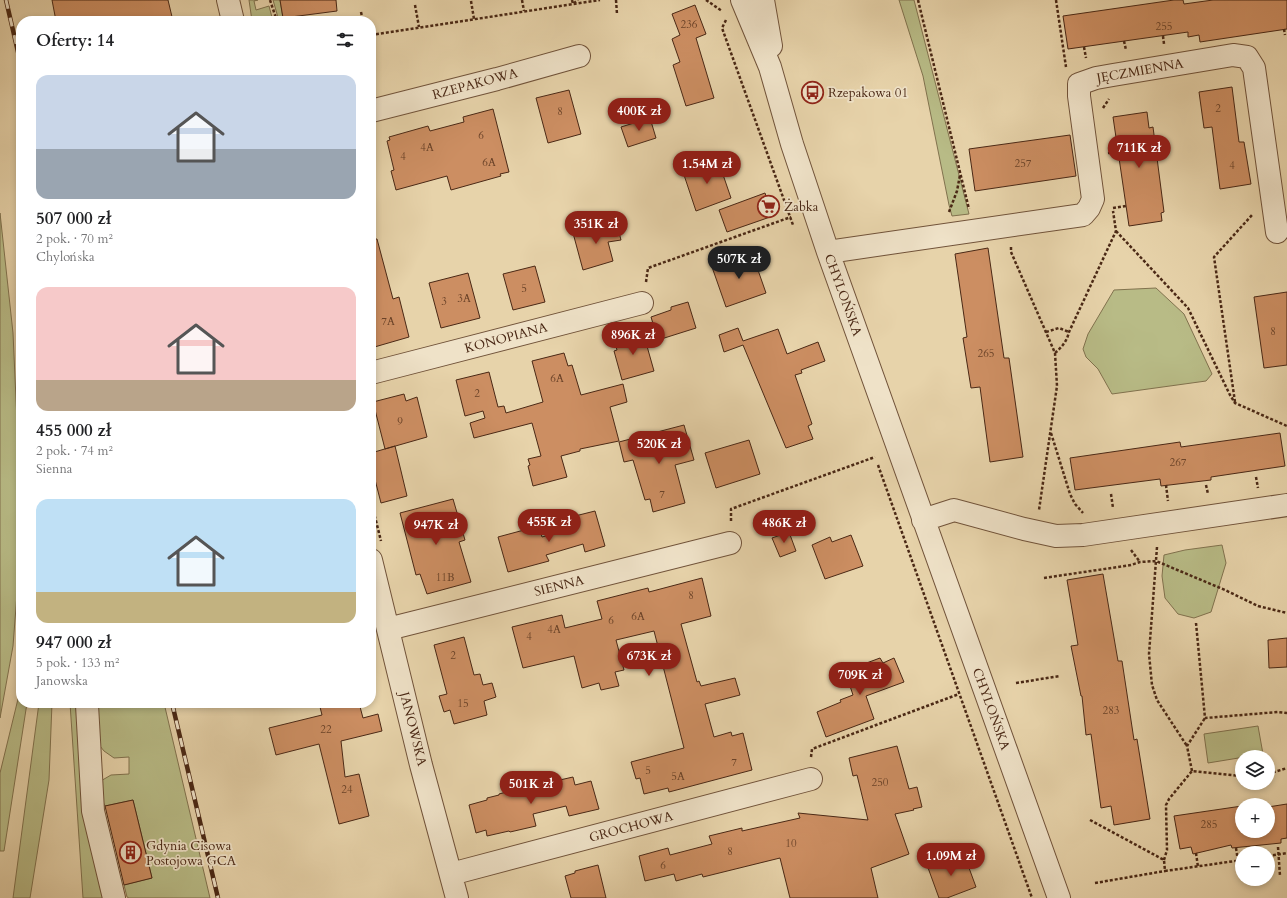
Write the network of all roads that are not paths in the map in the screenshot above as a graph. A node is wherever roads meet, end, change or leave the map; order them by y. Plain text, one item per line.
1 (228, 0) edge
2 (742, 0) edge
3 (763, 0) edge
4 (232, 16) edge
5 (579, 56) dead end
6 (770, 67) junction
7 (376, 110) edge
8 (1277, 232) dead end
9 (828, 252) junction
10 (642, 303) road end
11 (376, 373) edge
12 (1287, 505) edge
13 (923, 520) junction
14 (730, 543) road end
15 (376, 580) edge
16 (388, 629) junction
17 (87, 708) edge
18 (811, 779) road end
19 (451, 874) junction
20 (114, 898) edge
21 (457, 898) edge
22 (1059, 898) edge

1 - 4 street
2 - 6 street, CHYLOŃSKA
3 - 6 street, CHYLOŃSKA
5 - 7 street, RZEPAKOWA
6 - 9 street, CHYLOŃSKA
8 - 9 street, JĘCZMIENNA
9 - 13 street, CHYLOŃSKA
10 - 11 street, KONOPIANA
12 - 13 street
13 - 22 street, CHYLOŃSKA
14 - 16 street, SIENNA
15 - 16 street, JANOWSKA
16 - 19 street, JANOWSKA
17 - 20 street
18 - 19 street, GROCHOWA
19 - 21 street, JANOWSKA

